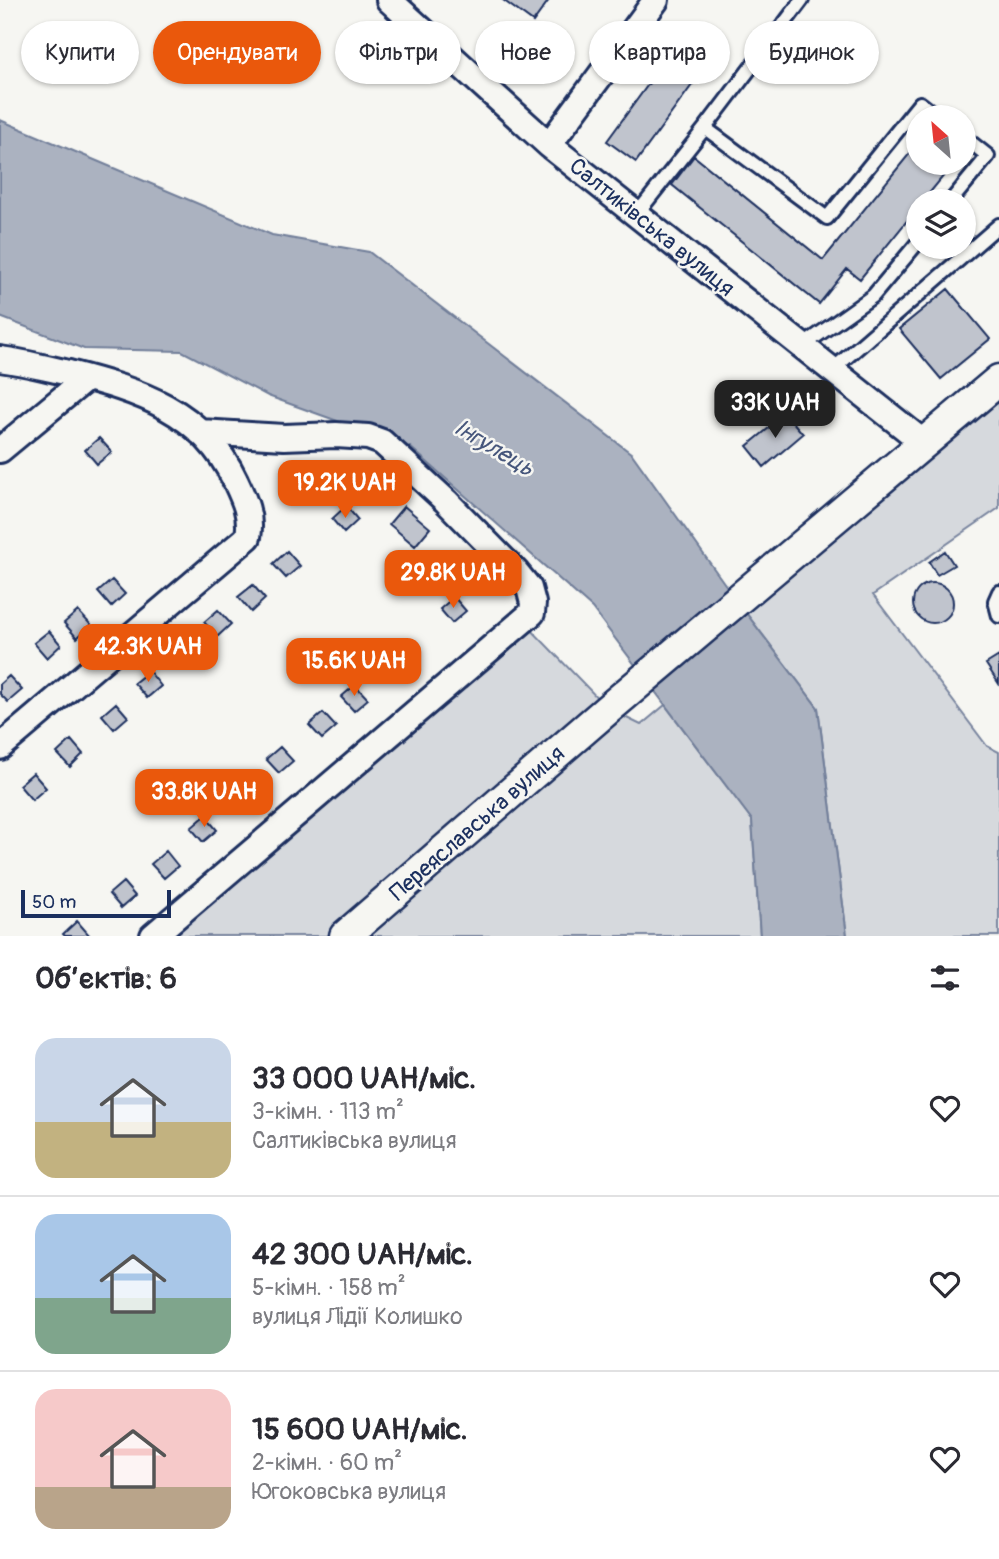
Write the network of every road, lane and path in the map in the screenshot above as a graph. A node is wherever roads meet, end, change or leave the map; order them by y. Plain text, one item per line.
1 (389, 0) edge
2 (656, 0) edge
3 (802, 0) edge
4 (906, 120) edge
5 (705, 128) junction
6 (549, 145) junction
7 (976, 146) edge
8 (976, 171) edge
9 (972, 175) edge
10 (961, 189) edge
11 (636, 215) junction
12 (999, 225) edge
13 (906, 257) edge
14 (801, 347) junction
15 (0, 359) edge
16 (831, 371) junction
17 (87, 378) junction
18 (999, 380) edge
19 (200, 432) junction
20 (924, 443) junction
21 (0, 450) edge
22 (999, 592) edge
23 (999, 616) edge
24 (0, 747) edge
25 (153, 936) edge
26 (345, 936) edge

1 - 6 street, Салтиківська вулиця
2 - 6 street
3 - 5 lane
4 - 5 lane
5 - 11 lane
6 - 11 street, Салтиківська вулиця
7 - 8 lane
9 - 10 lane
11 - 14 street, Салтиківська вулиця
12 - 16 lane
13 - 14 lane
14 - 16 street, Салтиківська вулиця
15 - 17 street
16 - 20 street, Салтиківська вулиця
17 - 19 street
17 - 21 street
18 - 20 street
19 - 24 street
19 - 25 street
20 - 26 street, Переяславська вулиця
22 - 23 lane

